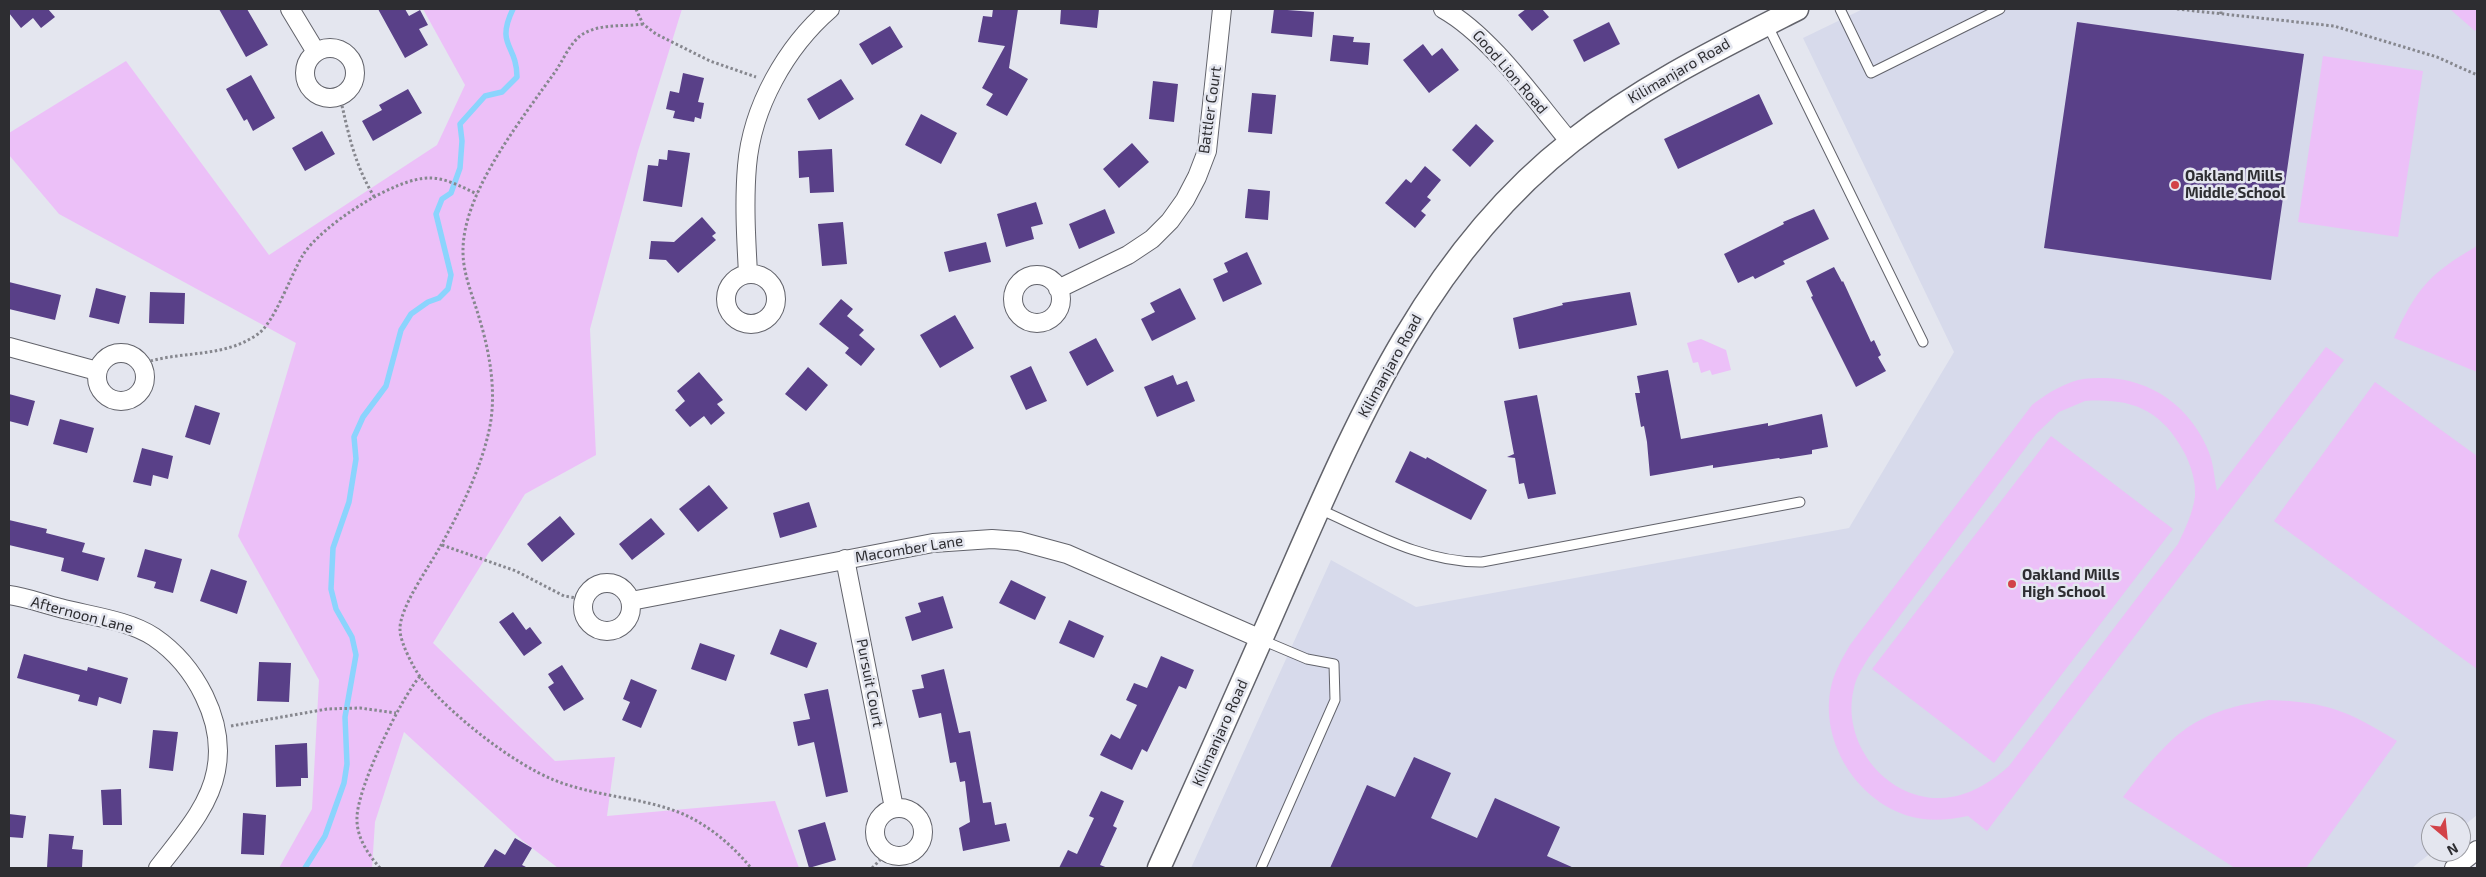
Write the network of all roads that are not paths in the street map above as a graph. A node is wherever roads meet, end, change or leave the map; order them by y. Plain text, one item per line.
1 (290, 9) edge
2 (830, 9) edge
3 (1222, 9) edge
4 (1444, 9) edge
5 (1796, 9) edge
6 (1840, 9) edge
7 (2000, 9) edge
8 (1767, 24) junction
9 (316, 52) junction
10 (1570, 142) junction
11 (748, 273) dead end
12 (1058, 289) dead end
13 (1923, 342) dead end
14 (9, 347) edge
15 (97, 371) junction
16 (1800, 502) dead end
17 (1318, 509) junction
18 (845, 558) junction
19 (9, 595) edge
20 (631, 601) junction
21 (1262, 640) junction
22 (894, 808) junction
23 (2477, 850) edge
24 (158, 868) edge
25 (1159, 868) edge
26 (1261, 868) edge
27 (2454, 868) edge

1 - 9 street
2 - 11 street
3 - 12 street, Battler Court
4 - 10 street, Good Lion Road
5 - 8 street, Kilimanjaro Road
6 - 7 lane
8 - 10 street, Kilimanjaro Road
8 - 13 lane
9 - 9 street
10 - 17 street, Kilimanjaro Road
14 - 15 street
15 - 15 street
16 - 17 lane
17 - 21 street, Kilimanjaro Road
18 - 20 street, Macomber Lane
18 - 21 street, Macomber Lane
18 - 22 street, Pursuit Court
19 - 24 street, Afternoon Lane
20 - 20 street
21 - 25 street, Kilimanjaro Road
21 - 26 lane
22 - 22 street
23 - 27 street

